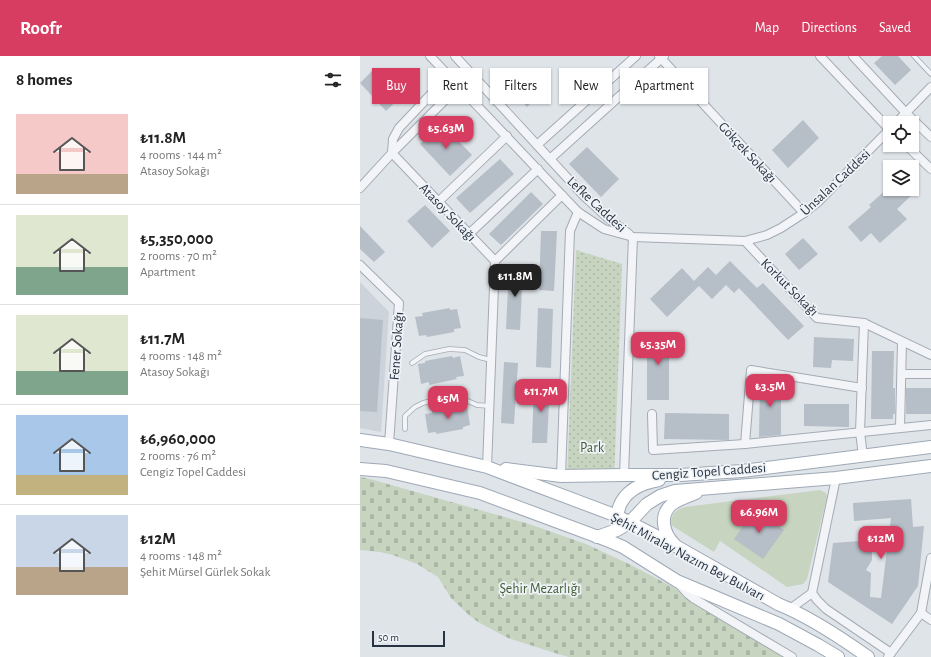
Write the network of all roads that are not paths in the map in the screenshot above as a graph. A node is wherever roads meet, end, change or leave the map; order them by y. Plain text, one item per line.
1 (430, 56) edge
2 (455, 56) edge
3 (636, 56) edge
4 (820, 56) edge
5 (853, 56) edge
6 (914, 56) edge
7 (662, 57) edge
8 (442, 68) edge
9 (931, 74) edge
10 (931, 87) edge
11 (428, 97) edge
12 (441, 104) edge
13 (476, 104) edge
14 (906, 113) junction
15 (903, 116) edge
16 (883, 122) edge
17 (507, 136) junction
18 (883, 136) edge
19 (931, 137) edge
20 (537, 145) junction
21 (914, 152) edge
22 (392, 153) junction
23 (550, 159) junction
24 (931, 168) edge
25 (538, 169) junction
26 (360, 188) edge
27 (562, 195) junction
28 (438, 202) junction
29 (578, 212) junction
30 (804, 213) junction
31 (468, 234) junction
32 (633, 237) junction
33 (744, 241) junction
34 (495, 261) junction
35 (360, 265) edge
36 (864, 323) junction
37 (902, 342) junction
38 (931, 356) edge
39 (491, 360) junction
40 (412, 363) dead end
41 (902, 374) junction
42 (931, 374) edge
43 (862, 388) junction
44 (490, 406) junction
45 (652, 414) dead end
46 (931, 425) edge
47 (900, 428) junction
48 (405, 429) dead end
49 (860, 432) junction
50 (360, 440) edge
51 (389, 444) junction
52 (745, 444) junction
53 (931, 447) edge
54 (863, 456) junction
55 (487, 466) junction
56 (931, 466) edge
57 (360, 469) edge
58 (624, 475) junction
59 (561, 476) junction
60 (680, 476) junction
61 (836, 478) junction
62 (704, 489) junction
63 (617, 516) junction
64 (630, 523) junction
65 (617, 530) junction
66 (597, 537) junction
67 (674, 545) junction
68 (623, 547) junction
69 (931, 558) edge
70 (930, 568) edge
71 (677, 581) junction
72 (812, 593) junction
73 (790, 609) junction
74 (922, 614) junction
75 (931, 620) edge
76 (889, 655) edge
77 (792, 657) edge
78 (838, 657) edge
79 (868, 657) edge

1 - 8 street, Lefke Caddesi
2 - 20 street, Lefke Caddesi
3 - 20 street
4 - 16 street
5 - 14 street
6 - 9 lane
7 - 23 street
7 - 30 street, Gökçek Sokağı
10 - 14 street
11 - 22 street
12 - 22 street
13 - 17 street, Lefke Caddesi
14 - 15 street
14 - 19 street
17 - 25 street, Lefke Caddesi
17 - 28 street
18 - 30 street, Ünsalan Caddesi
20 - 23 street, Lefke Caddesi
21 - 24 street
22 - 26 street
22 - 28 street, Atasoy Sokağı
23 - 32 street, Lefke Caddesi
25 - 27 street, Lefke Caddesi
25 - 31 street
27 - 29 street, Lefke Caddesi
27 - 34 street
28 - 31 street, Atasoy Sokağı
29 - 32 street, Lefke Caddesi
29 - 59 street
30 - 33 street, Ünsalan Caddesi
31 - 34 street, Atasoy Sokağı
32 - 33 street, Ünsalan Caddesi
32 - 58 street
33 - 36 street, Korkut Sokağı
34 - 39 street
35 - 51 street, Fener Sokağı
36 - 37 street, Korkut Sokağı
36 - 43 street
37 - 38 street, Korkut Sokağı
37 - 41 street
39 - 40 lane
39 - 44 street
41 - 42 street
41 - 47 street
43 - 49 street
43 - 52 street
44 - 48 lane
44 - 55 street
45 - 52 street
46 - 47 street
47 - 49 street
49 - 52 street
49 - 54 street
50 - 51 main road, Şehit Miralay Nazım Bey Bulvarı
51 - 55 main road, Şehit Miralay Nazım Bey Bulvarı
53 - 54 main road, Cengiz Topel Caddesi
54 - 60 main road, Cengiz Topel Caddesi
55 - 59 main road, Cengiz Topel Caddesi
55 - 63 main road, Şehit Miralay Nazım Bey Bulvarı
56 - 61 main road, Cengiz Topel Caddesi
57 - 66 main road, Şehit Miralay Nazım Bey Bulvarı
58 - 59 main road, Cengiz Topel Caddesi
58 - 60 main road, Cengiz Topel Caddesi
60 - 63 main road
61 - 62 main road, Cengiz Topel Caddesi
61 - 72 street
62 - 64 main road, Cengiz Topel Caddesi
62 - 67 main road
63 - 64 main road, Şehit Miralay Nazım Bey Bulvarı
63 - 65 main road
64 - 65 main road, Cengiz Topel Caddesi
64 - 67 main road, Şehit Miralay Nazım Bey Bulvarı
65 - 66 main road, Cengiz Topel Caddesi
65 - 68 main road
66 - 68 main road, Şehit Miralay Nazım Bey Bulvarı
67 - 73 main road, Şehit Miralay Nazım Bey Bulvarı
68 - 71 main road, Şehit Miralay Nazım Bey Bulvarı
69 - 70 street
70 - 74 street
71 - 77 street
71 - 78 main road, Şehit Miralay Nazım Bey Bulvarı
72 - 73 street
72 - 76 street
73 - 79 main road, Şehit Miralay Nazım Bey Bulvarı
74 - 75 street
74 - 76 street

